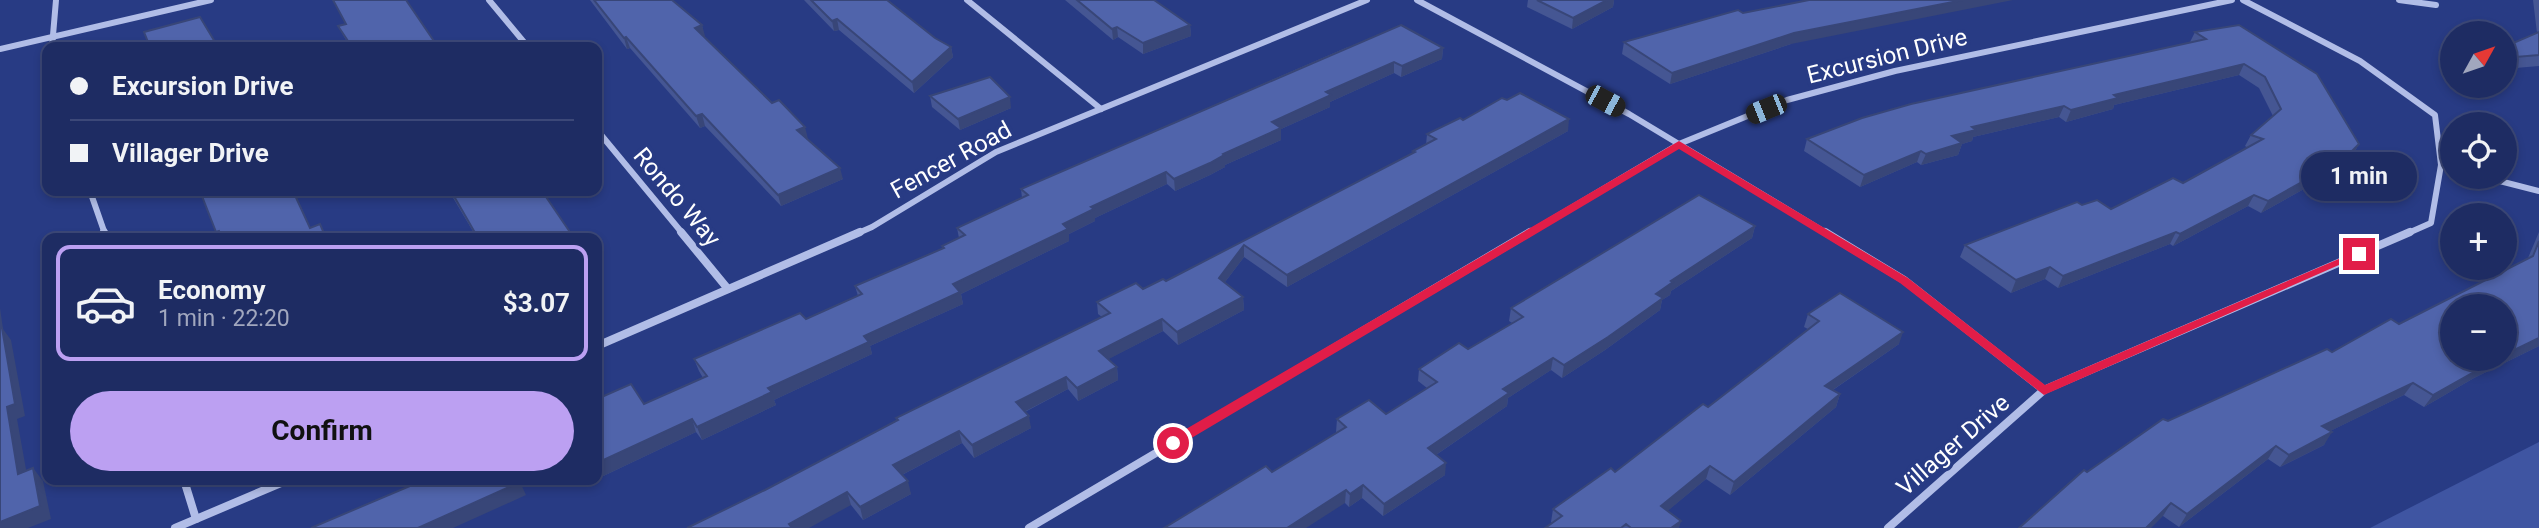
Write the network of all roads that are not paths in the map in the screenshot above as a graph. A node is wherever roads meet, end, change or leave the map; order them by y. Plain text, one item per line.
1 (56, 0) edge
2 (211, 0) edge
3 (489, 0) edge
4 (967, 0) edge
5 (1367, 0) edge
6 (1417, 0) edge
7 (2232, 0) edge
8 (2243, 0) edge
9 (2399, 0) edge
10 (2436, 5) dead end
11 (51, 38) junction
12 (51, 42) edge
13 (524, 42) edge
14 (0, 49) edge
15 (1101, 109) junction
16 (602, 136) edge
17 (1679, 144) junction
18 (2440, 157) edge
19 (2440, 171) edge
20 (2517, 185) edge
21 (2539, 191) edge
22 (92, 196) edge
23 (104, 233) edge
24 (728, 289) junction
25 (602, 344) edge
26 (2044, 390) junction
27 (186, 485) edge
28 (276, 485) edge
29 (196, 519) junction
30 (175, 528) edge
31 (1029, 528) edge
32 (1888, 528) edge

1 - 11 street
2 - 11 street
3 - 13 street
4 - 15 street
5 - 15 street, Fencer Road
6 - 17 street
7 - 17 street, Excursion Drive
8 - 18 street, Villager Drive
9 - 10 street
11 - 12 street
11 - 14 street
15 - 24 street, Fencer Road
16 - 24 street, Rondo Way
17 - 26 street
17 - 31 street, Excursion Drive
19 - 26 street, Villager Drive
20 - 21 street
22 - 23 street
24 - 25 street, Fencer Road
26 - 32 street, Villager Drive
27 - 29 street
28 - 29 street
29 - 30 street

